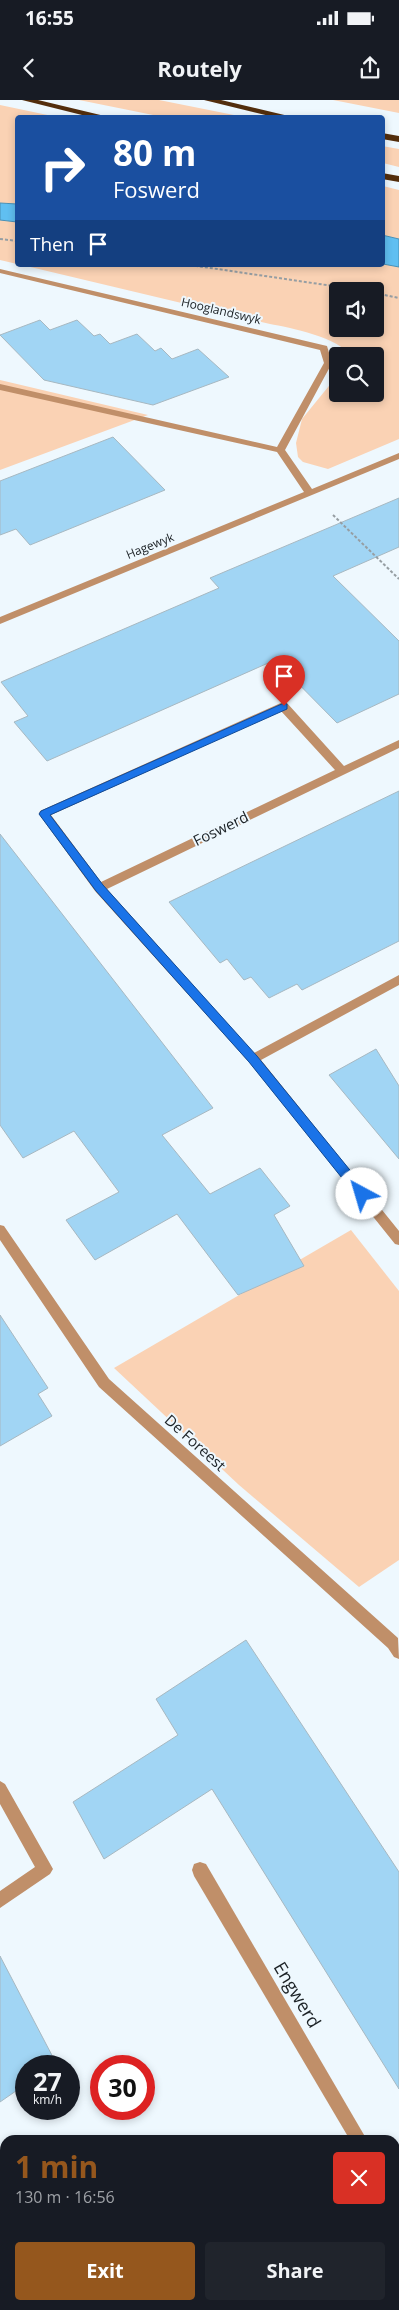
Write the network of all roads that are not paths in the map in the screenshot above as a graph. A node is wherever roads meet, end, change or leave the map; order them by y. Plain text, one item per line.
1 (26, 100) edge
2 (208, 100) edge
3 (95, 115) edge
4 (279, 115) edge
5 (385, 137) edge
6 (399, 140) edge
7 (385, 177) edge
8 (399, 179) edge
9 (0, 271) edge
10 (0, 387) edge
11 (280, 450) junction
12 (399, 456) edge
13 (310, 493) junction
14 (0, 622) edge
15 (399, 744) edge
16 (342, 771) junction
17 (99, 888) junction
18 (399, 980) edge
19 (253, 1059) junction
20 (0, 1230) edge
21 (399, 1240) edge
22 (397, 1645) edge
23 (0, 1789) edge
24 (200, 1870) dead end
25 (0, 1900) edge
26 (356, 2135) edge

1 - 3 highway
2 - 4 highway
5 - 6 highway
7 - 8 highway
9 - 11 street, Hooglandswyk
10 - 11 street
11 - 13 street
12 - 13 street, Hagewyk
13 - 14 street, Hagewyk
15 - 16 street, Foswerd
16 - 17 street, Foswerd
16 - 17 street
17 - 19 street
18 - 19 street
19 - 21 street
20 - 22 street, De Foreest
23 - 25 street
24 - 26 street, Engwerd

